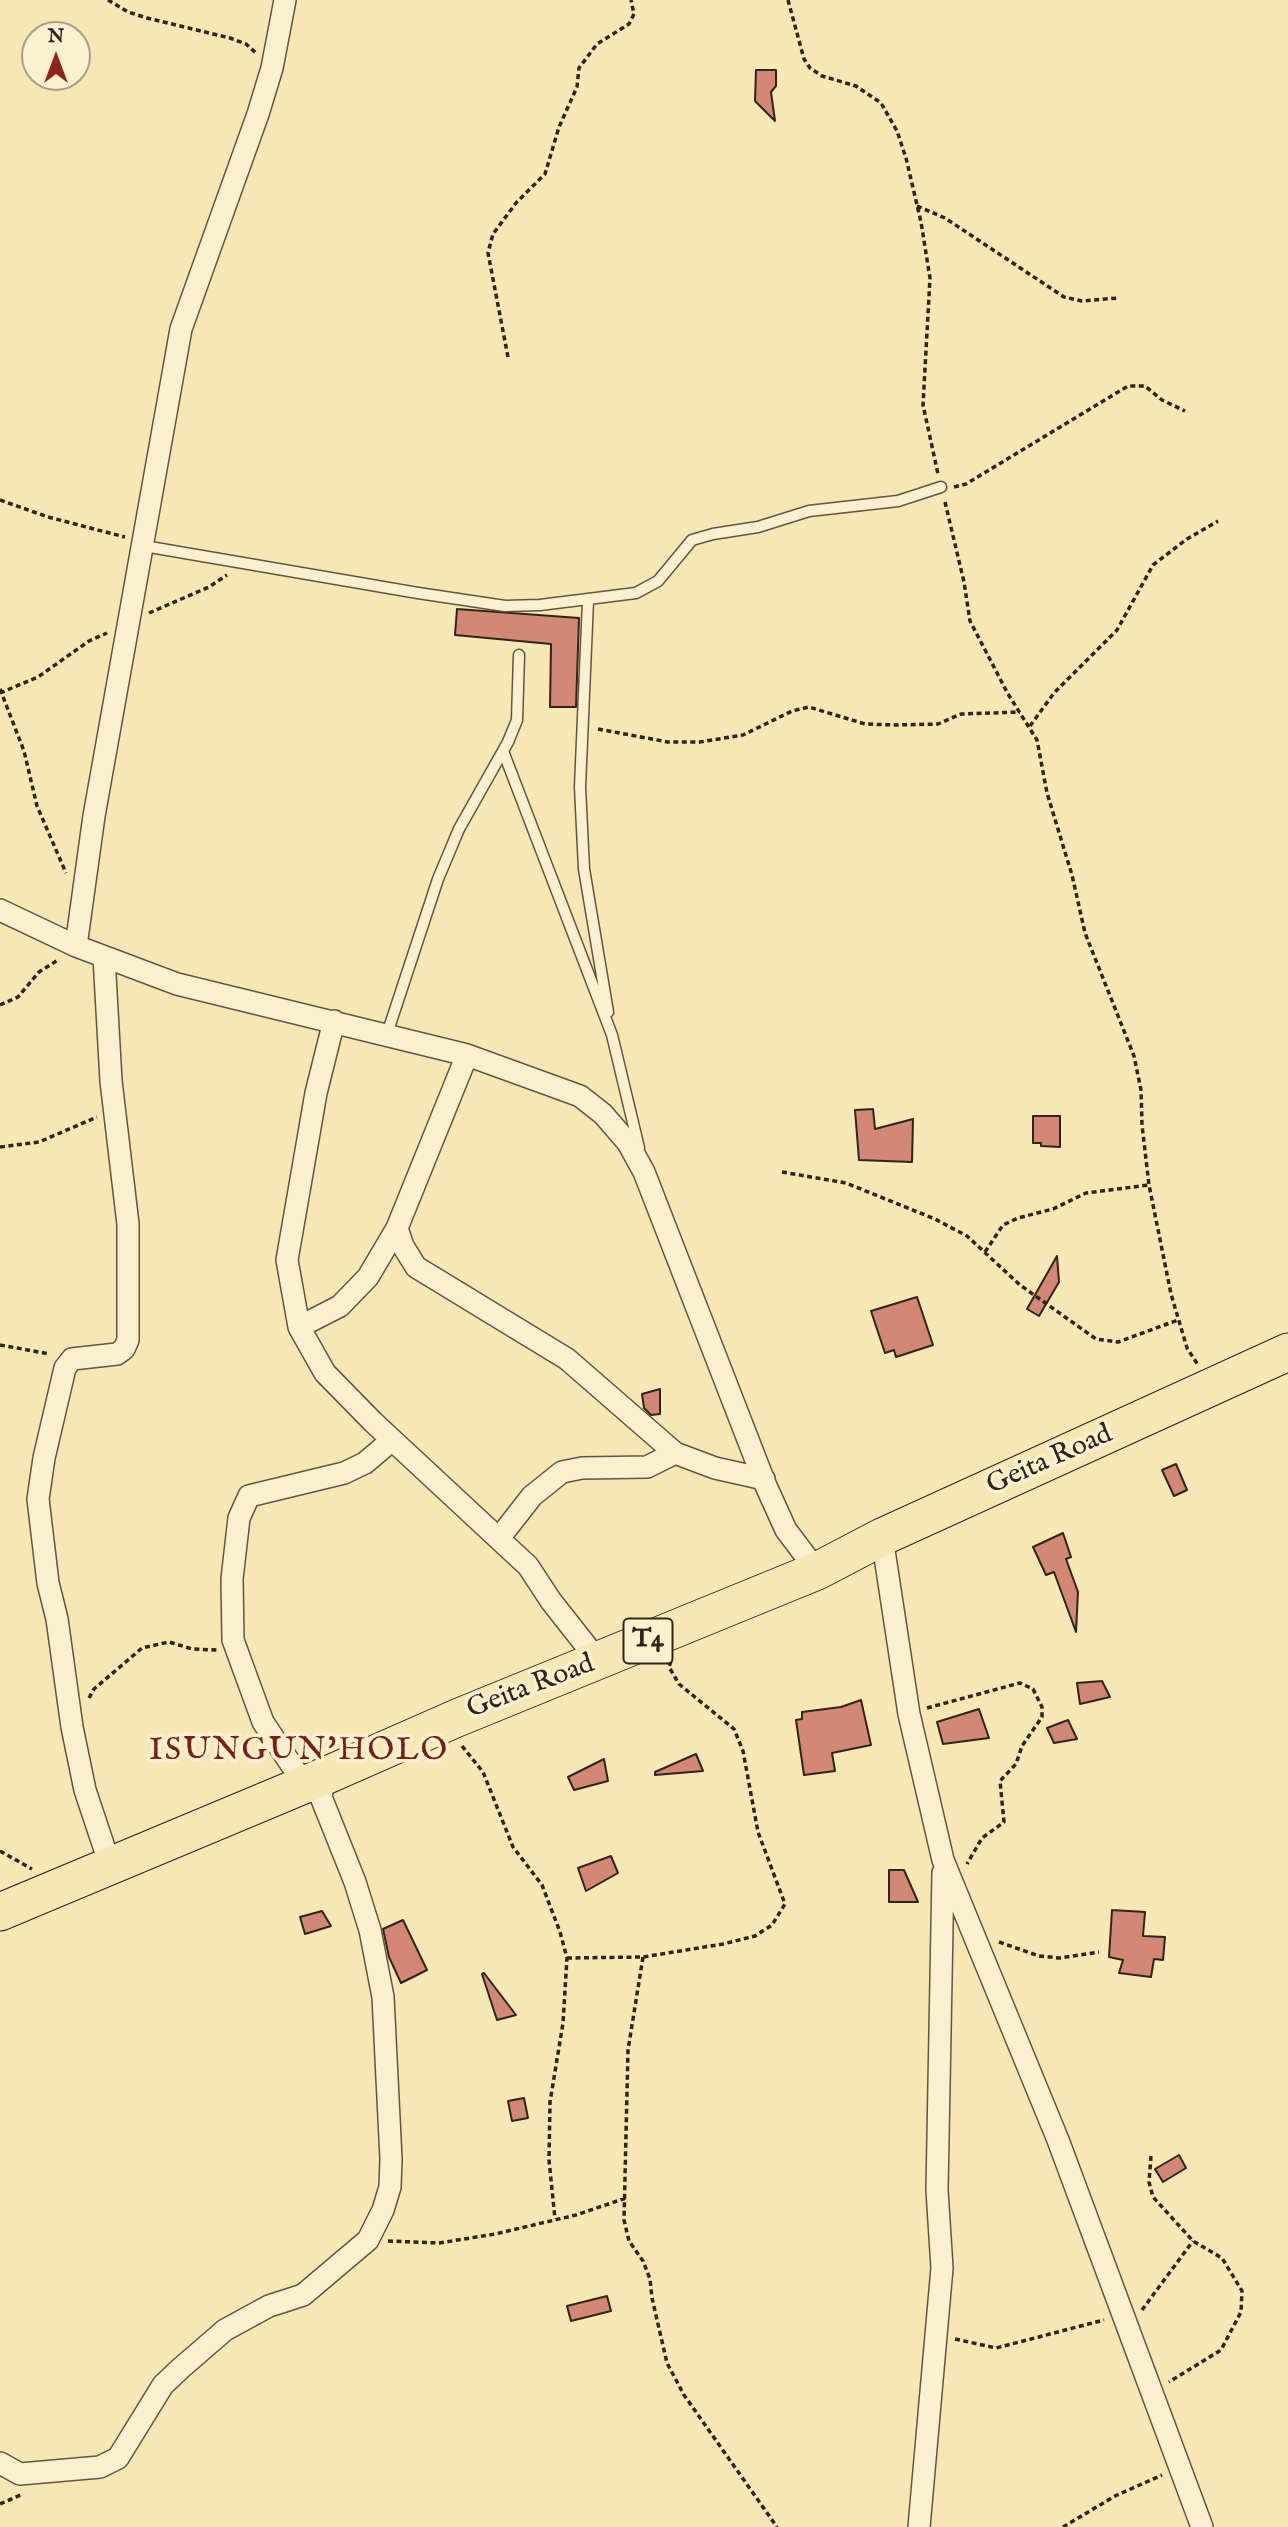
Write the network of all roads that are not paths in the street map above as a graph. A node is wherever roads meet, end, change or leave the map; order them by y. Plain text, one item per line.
1 (285, 0) edge
2 (941, 487) road end
3 (144, 546) junction
4 (588, 601) junction
5 (520, 655) dead end
6 (503, 751) junction
7 (0, 910) edge
8 (76, 946) junction
9 (104, 957) junction
10 (334, 1021) junction
11 (387, 1034) junction
12 (612, 1035) junction
13 (467, 1055) junction
14 (644, 1172) junction
15 (397, 1228) junction
16 (299, 1327) junction
17 (1288, 1352) edge
18 (392, 1440) junction
19 (675, 1453) junction
20 (764, 1479) junction
21 (500, 1537) junction
22 (882, 1537) junction
23 (817, 1571) junction
24 (599, 1662) junction
25 (315, 1780) junction
26 (943, 1860) junction
27 (110, 1865) junction
28 (0, 1912) edge
29 (0, 2463) edge
30 (919, 2527) edge
31 (1202, 2527) edge

1 - 3 street
2 - 4 lane
3 - 4 lane
3 - 8 street
4 - 12 lane
5 - 6 lane
6 - 11 lane
6 - 12 lane
7 - 8 street
8 - 9 street
9 - 10 street
9 - 27 street
10 - 11 street
10 - 16 street
11 - 13 street
12 - 14 lane
13 - 14 street
13 - 15 street
14 - 20 street
15 - 16 street
15 - 19 street
16 - 18 street
17 - 22 highway, Geita Road / T4
18 - 21 street
18 - 25 street
19 - 20 street
19 - 21 street
20 - 23 street
21 - 24 street
22 - 23 highway, Geita Road / T4
22 - 26 street
23 - 24 highway, Geita Road / T4
24 - 25 highway, Geita Road / T4
25 - 27 highway, Geita Road / T4
25 - 29 street
26 - 30 street
26 - 31 street
27 - 28 highway, Geita Road / T4

